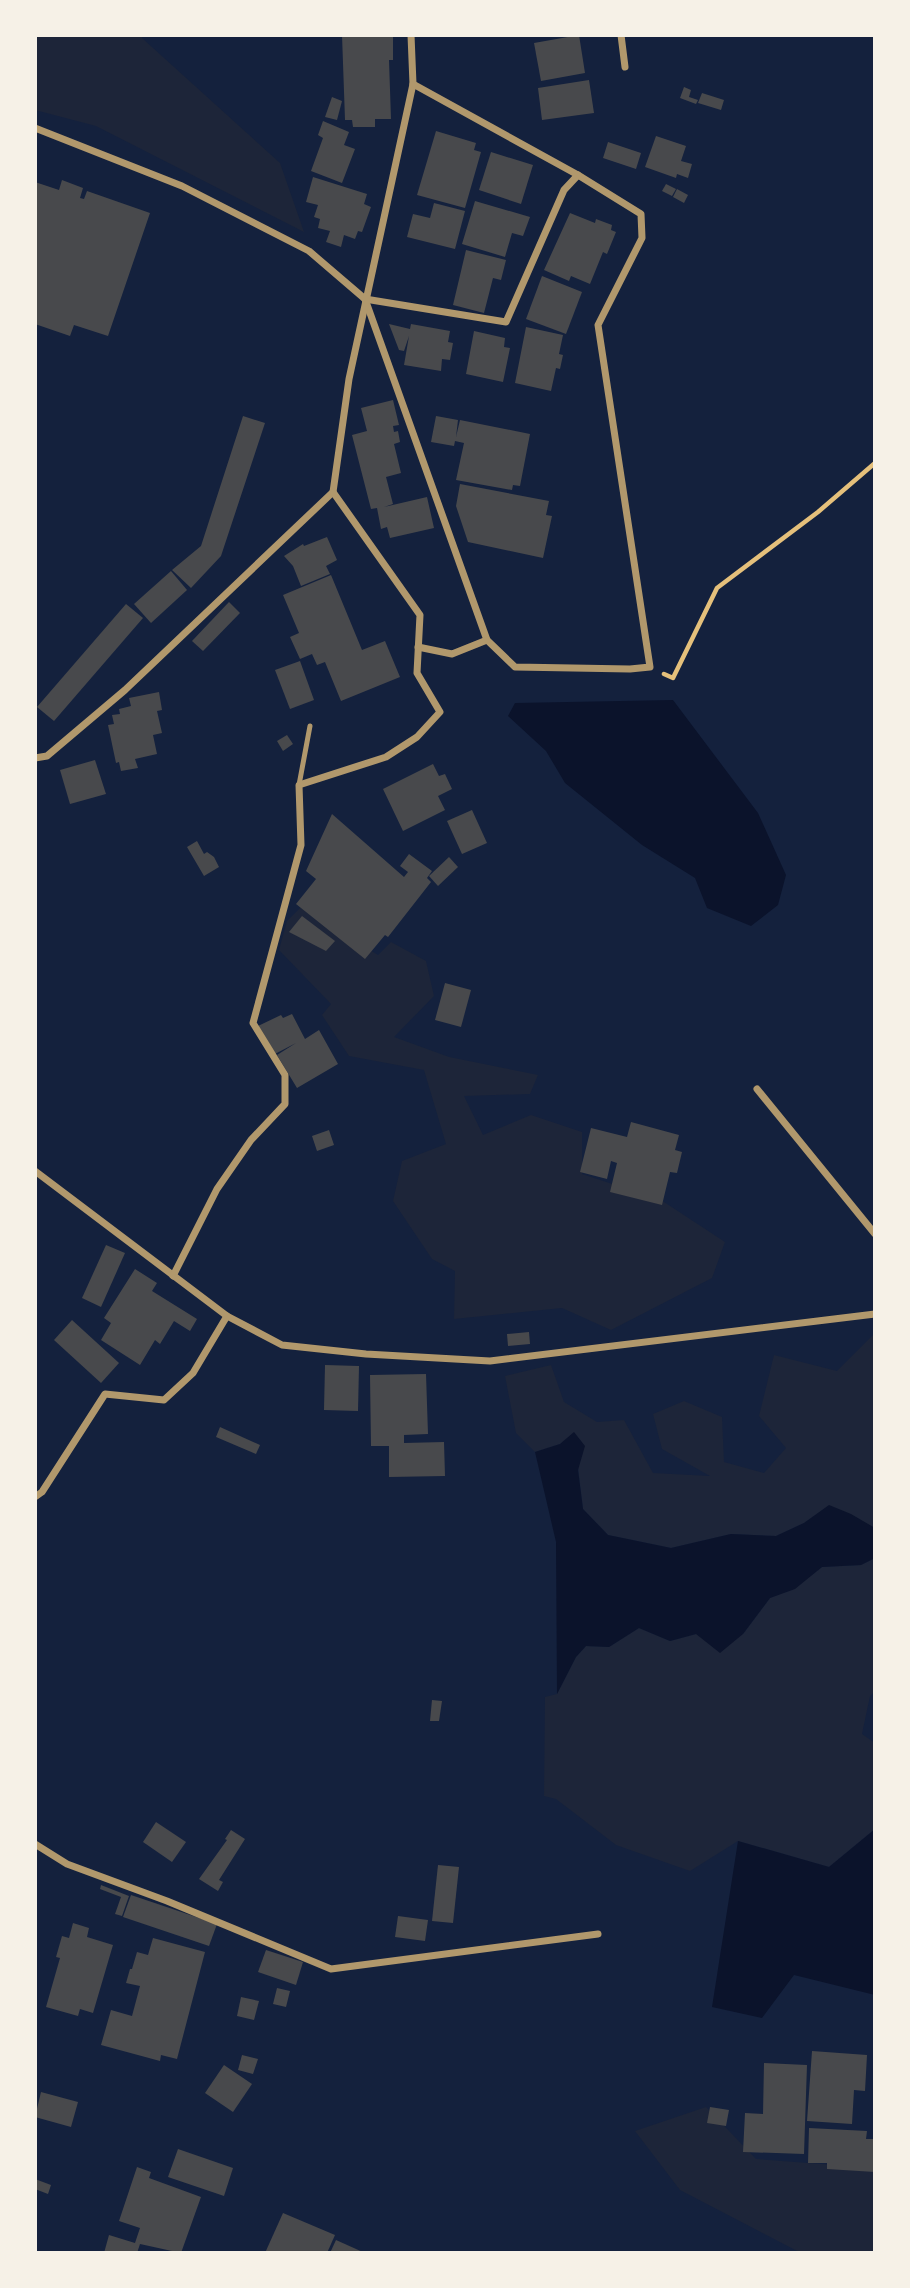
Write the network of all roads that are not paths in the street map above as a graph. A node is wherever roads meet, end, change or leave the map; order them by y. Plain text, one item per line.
1 (411, 35) edge
2 (621, 35) edge
3 (625, 67) dead end
4 (413, 84) junction
5 (35, 128) edge
6 (578, 175) junction
7 (365, 299) junction
8 (333, 492) junction
9 (487, 640) junction
10 (418, 647) junction
11 (310, 726) dead end
12 (35, 758) edge
13 (299, 785) junction
14 (757, 1088) dead end
15 (35, 1171) edge
16 (875, 1234) edge
17 (173, 1276) junction
18 (875, 1314) edge
19 (227, 1316) junction
20 (35, 1497) edge
21 (35, 1844) edge
22 (598, 1934) dead end

1 - 4 street
2 - 3 street
4 - 6 street
4 - 7 street
5 - 7 street
6 - 7 street
6 - 9 street
7 - 8 street
7 - 9 street
8 - 10 street
8 - 12 street
9 - 10 street
10 - 13 street
11 - 13 lane
13 - 17 street
14 - 16 street
15 - 17 street
17 - 19 street
18 - 19 street
19 - 20 street
21 - 22 street

